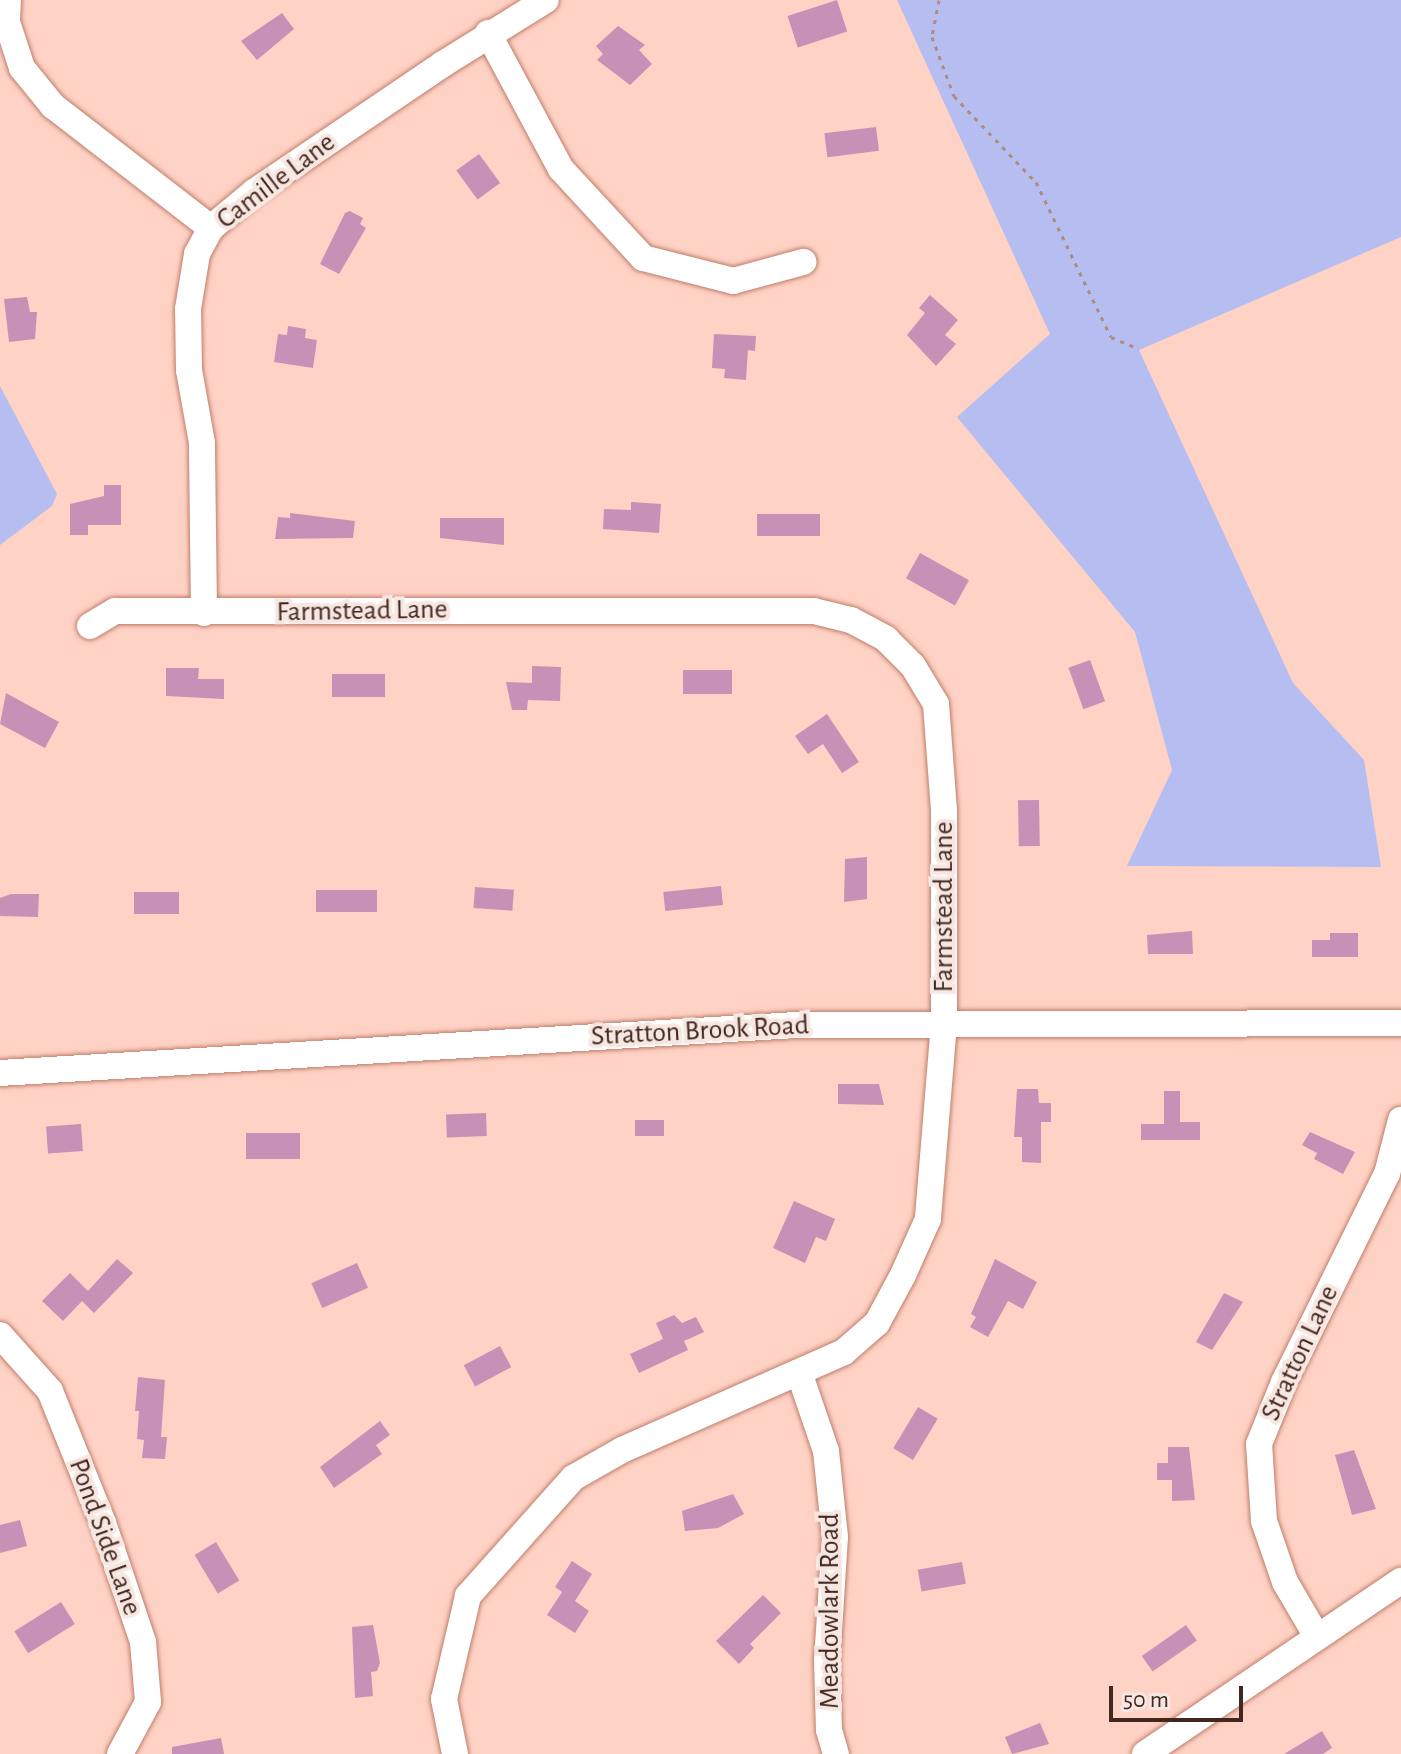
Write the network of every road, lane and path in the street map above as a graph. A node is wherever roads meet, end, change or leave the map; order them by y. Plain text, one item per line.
1 (8, 0) edge
2 (546, 0) edge
3 (939, 0) edge
4 (488, 33) junction
5 (211, 228) junction
6 (803, 262) dead end
7 (1139, 349) dead end
8 (204, 613) junction
9 (90, 626) dead end
10 (944, 1023) junction
11 (1401, 1023) edge
12 (0, 1073) edge
13 (1401, 1120) edge
14 (0, 1335) edge
15 (800, 1375) junction
16 (1401, 1581) edge
17 (1316, 1635) junction
18 (120, 1754) edge
19 (455, 1754) edge
20 (836, 1754) edge
21 (1145, 1754) edge

1 - 5 street
2 - 4 street, Camille Lane
3 - 7 path
4 - 5 street, Camille Lane
4 - 6 street
5 - 8 street, Camille Lane
8 - 9 street, Farmstead Lane
8 - 10 street, Farmstead Lane
10 - 11 street, Stratton Brook Road
10 - 12 street, Stratton Brook Road
10 - 15 street, Farmstead Lane
13 - 17 street, Stratton Lane
14 - 18 street, Pond Side Lane
15 - 19 street, Farmstead Lane
15 - 20 street, Meadowlark Road
16 - 17 street
17 - 21 street

